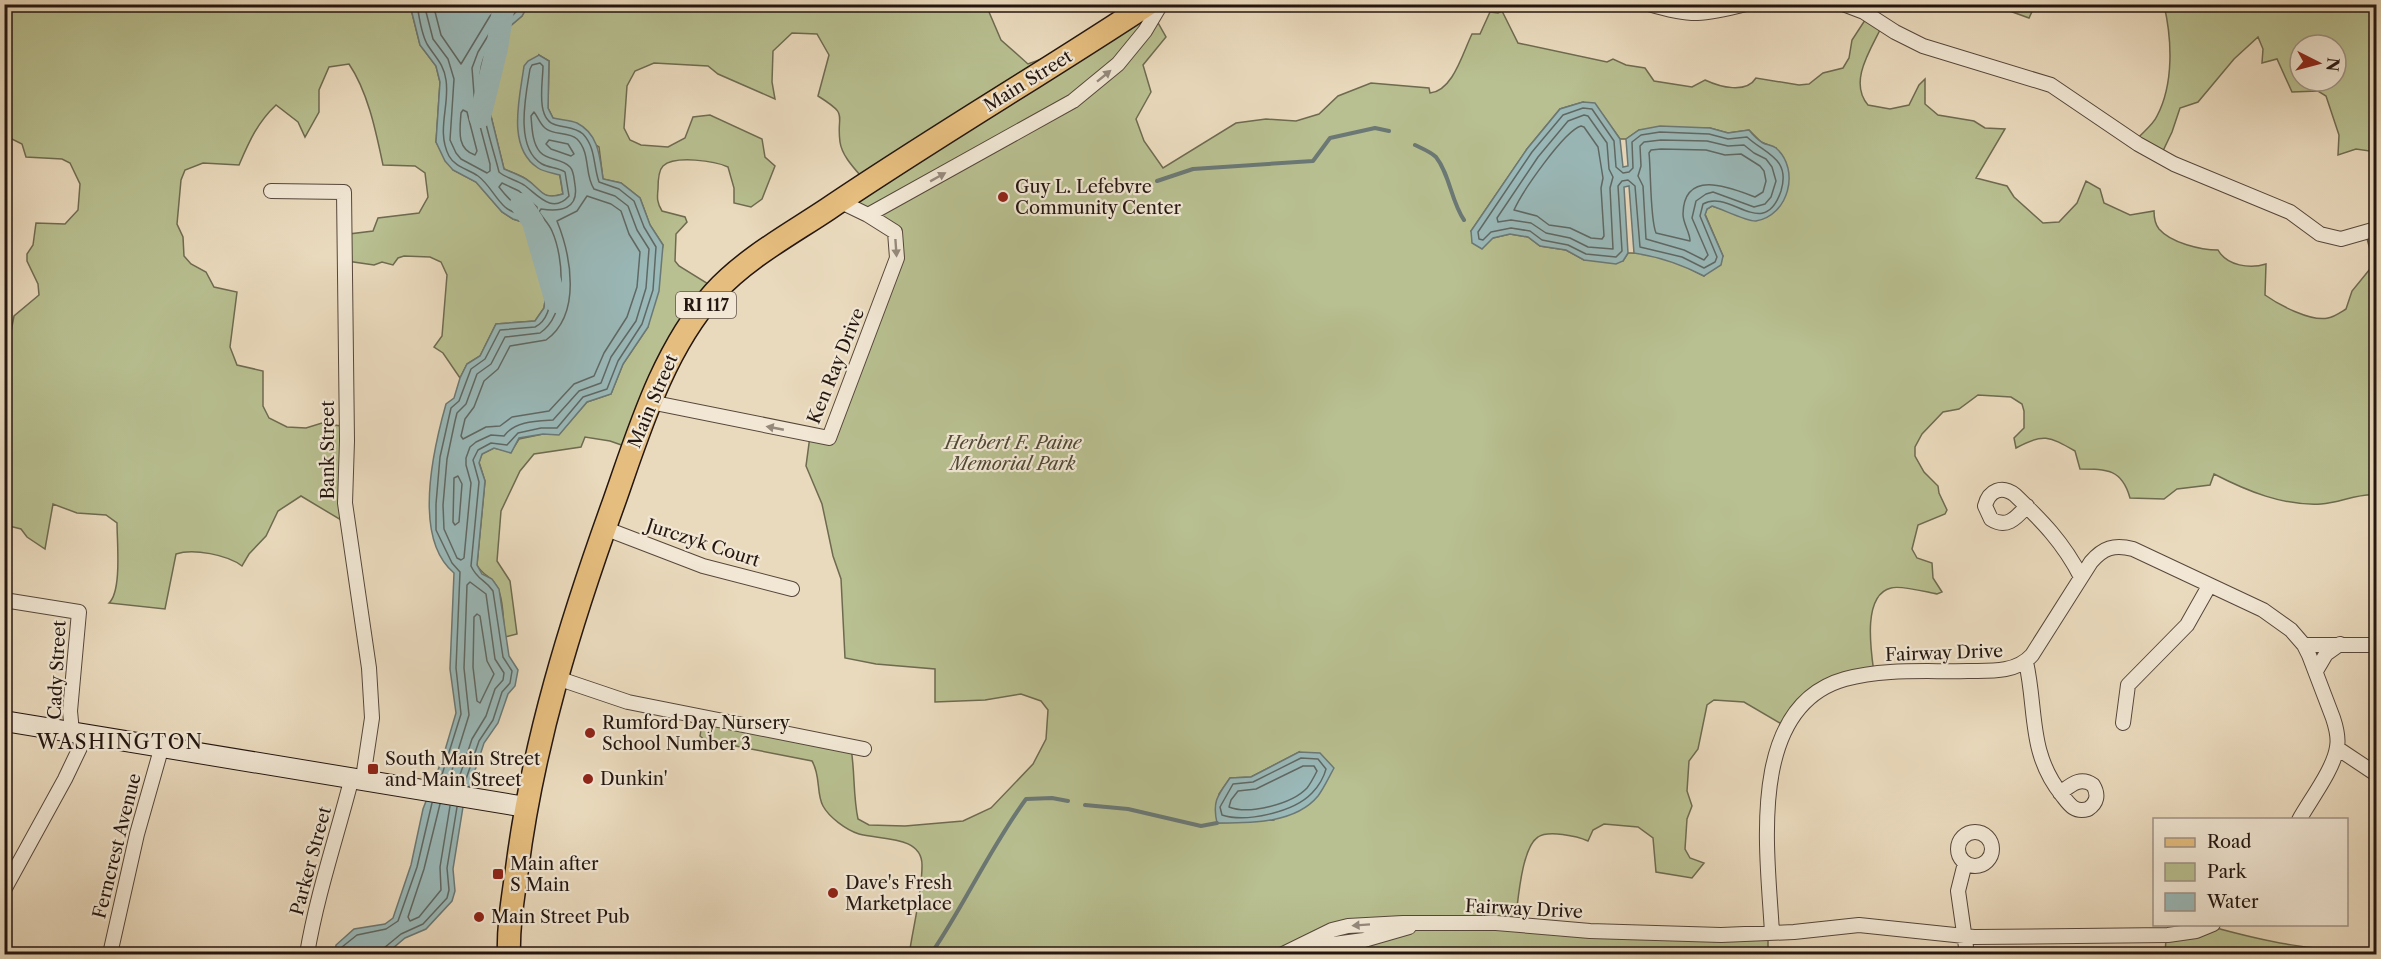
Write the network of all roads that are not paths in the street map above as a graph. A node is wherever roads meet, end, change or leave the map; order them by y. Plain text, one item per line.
1 (1148, 4) edge
2 (1161, 4) edge
3 (1649, 4) edge
4 (1746, 4) edge
5 (1844, 4) edge
6 (271, 191) dead end
7 (839, 201) junction
8 (868, 215) junction
9 (2376, 229) edge
10 (650, 402) junction
11 (2027, 506) dead end
12 (604, 528) junction
13 (2081, 577) junction
14 (2209, 586) junction
15 (792, 589) dead end
16 (4, 600) edge
17 (2340, 644) junction
18 (2304, 645) junction
19 (2376, 645) edge
20 (2026, 662) junction
21 (2316, 671) junction
22 (557, 678) junction
23 (4, 721) edge
24 (2123, 723) dead end
25 (79, 734) junction
26 (162, 746) junction
27 (2337, 748) junction
28 (864, 749) dead end
29 (2376, 774) edge
30 (358, 778) junction
31 (2060, 793) dead end
32 (526, 807) junction
33 (2300, 818) edge
34 (1965, 863) dead end
35 (4, 890) edge
36 (2209, 926) edge
37 (1772, 933) junction
38 (1964, 936) junction
39 (110, 954) edge
40 (307, 954) edge
41 (509, 954) edge
42 (1283, 954) edge
43 (1967, 954) edge

1 - 7 main road, Main Street / RI 117
8 -> 2 street
3 - 4 street
5 - 9 street
6 - 30 street, Bank Street
7 - 8 street, Ken Ray Drive
7 - 10 main road, Main Street / RI 117
8 -> 10 street, Ken Ray Drive
10 - 12 main road, Main Street / RI 117
11 - 13 street
12 - 15 street, Jurczyk Court
12 - 22 main road, Main Street / RI 117
13 - 14 street, Fairway Drive
13 - 20 street, Fairway Drive
14 - 18 street, Fairway Drive
14 - 24 street
16 - 25 street, Cady Street
17 - 18 street
17 - 19 street
17 - 21 street
18 - 21 street, Fairway Drive
20 - 31 street
20 - 37 street, Fairway Drive
21 - 27 street, Fairway Drive
22 - 28 street
22 - 32 main road, Main Street / RI 117
23 - 25 main road
25 - 26 main road
25 - 35 street
26 - 30 main road
26 - 39 street, Ferncrest Avenue
27 - 29 street
27 - 33 street
30 - 32 main road
30 - 40 street, Parker Street
32 - 41 main road, Main Street / RI 117
34 - 38 street
36 - 38 street, Fairway Drive
37 - 38 street, Fairway Drive
37 - 42 street, Fairway Drive
38 - 43 street

